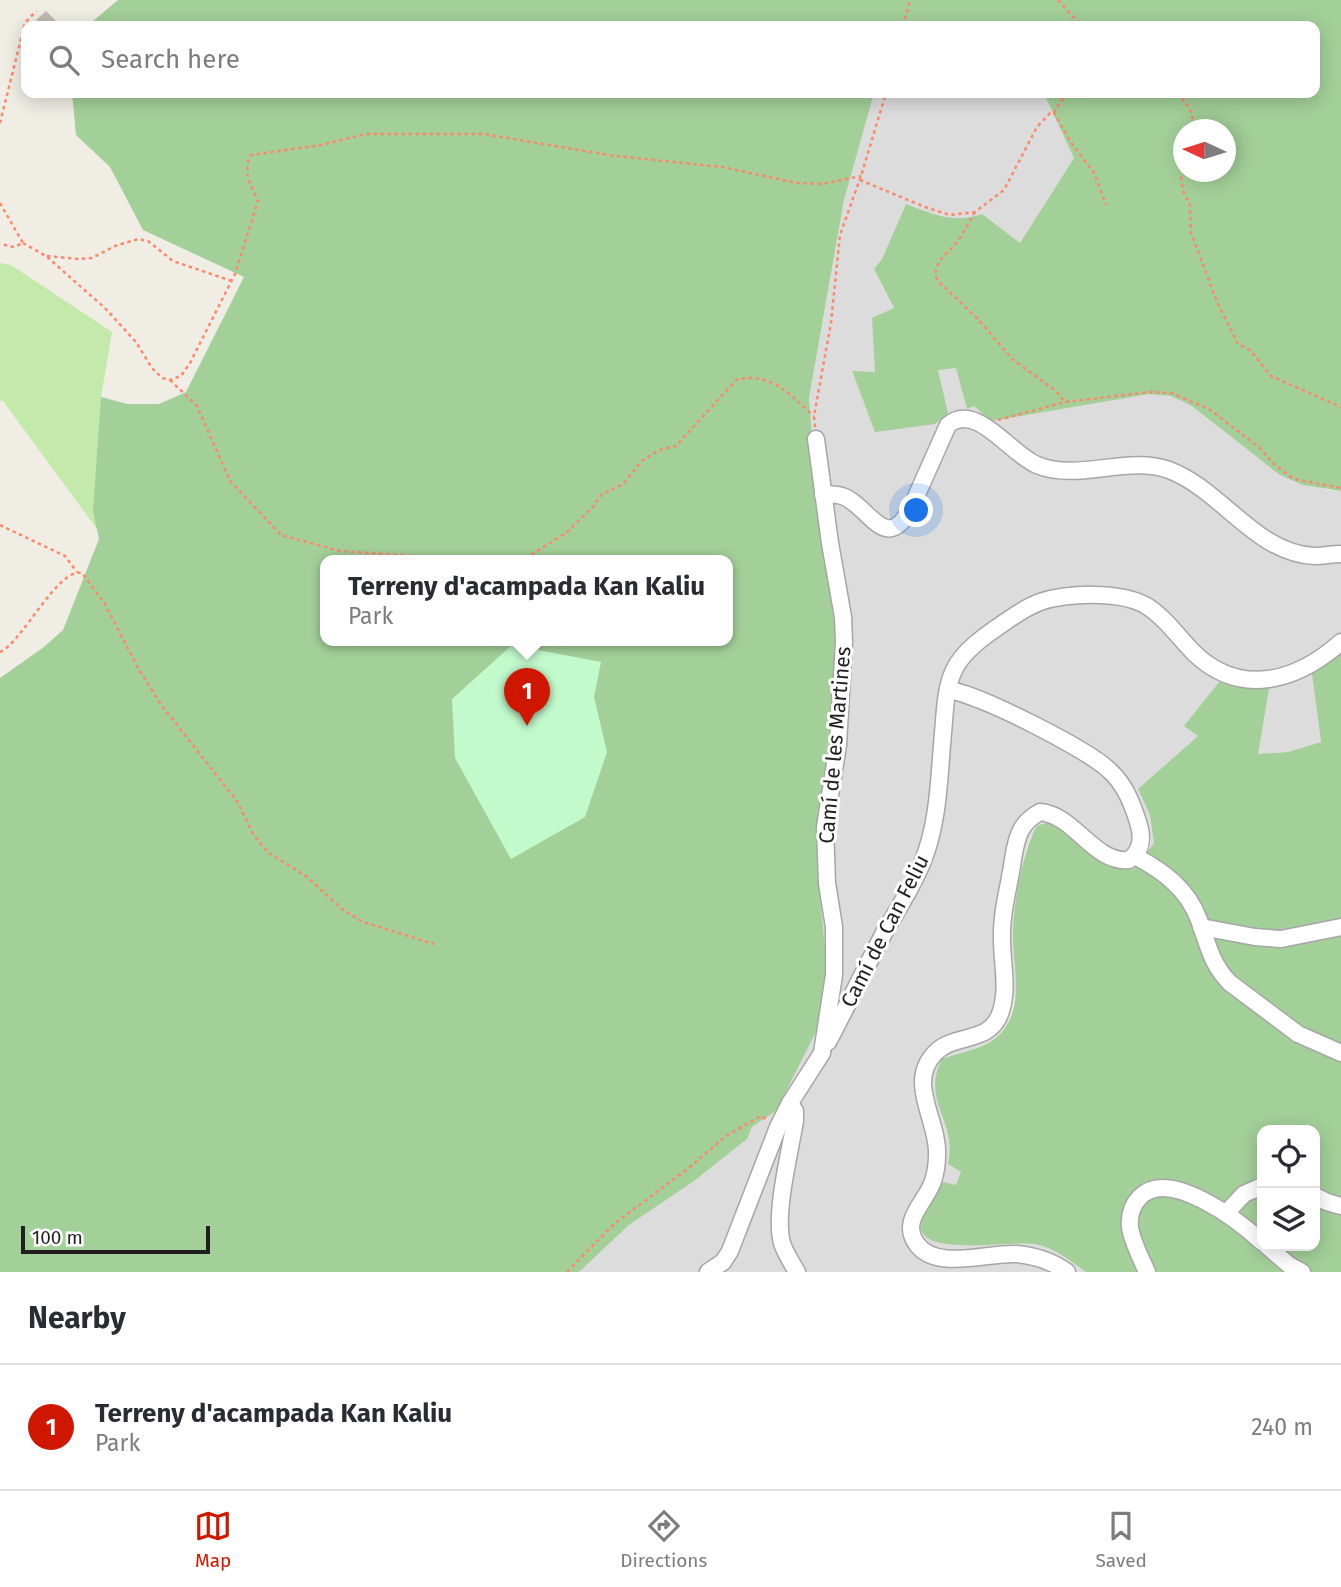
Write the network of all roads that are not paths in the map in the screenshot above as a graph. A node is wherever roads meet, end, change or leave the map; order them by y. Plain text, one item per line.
1 (816, 439) road end
2 (823, 495) junction
3 (1341, 554) edge
4 (1341, 642) edge
5 (948, 690) junction
6 (1135, 856) junction
7 (1201, 927) junction
8 (1341, 927) edge
9 (822, 1053) junction
10 (1341, 1053) edge
11 (790, 1104) junction
12 (1258, 1188) edge
13 (1320, 1198) edge
14 (1341, 1206) edge
15 (1227, 1212) junction
16 (1257, 1237) edge
17 (1273, 1251) edge
18 (708, 1272) edge
19 (797, 1272) edge
20 (1066, 1272) edge
21 (1147, 1272) edge
22 (1302, 1272) edge

1 - 2 street, Camí de les Martines
2 - 3 street
2 - 9 street, Camí de les Martines
4 - 5 street, Camí de Can Feliu
5 - 6 street
5 - 9 street, Camí de Can Feliu
6 - 7 street
6 - 20 street
7 - 8 street
7 - 10 street
9 - 11 street, Camí de les Martines
11 - 18 street, Camí de les Martines
11 - 19 street
12 - 15 street
13 - 14 street
15 - 16 street
15 - 21 street
17 - 22 street

